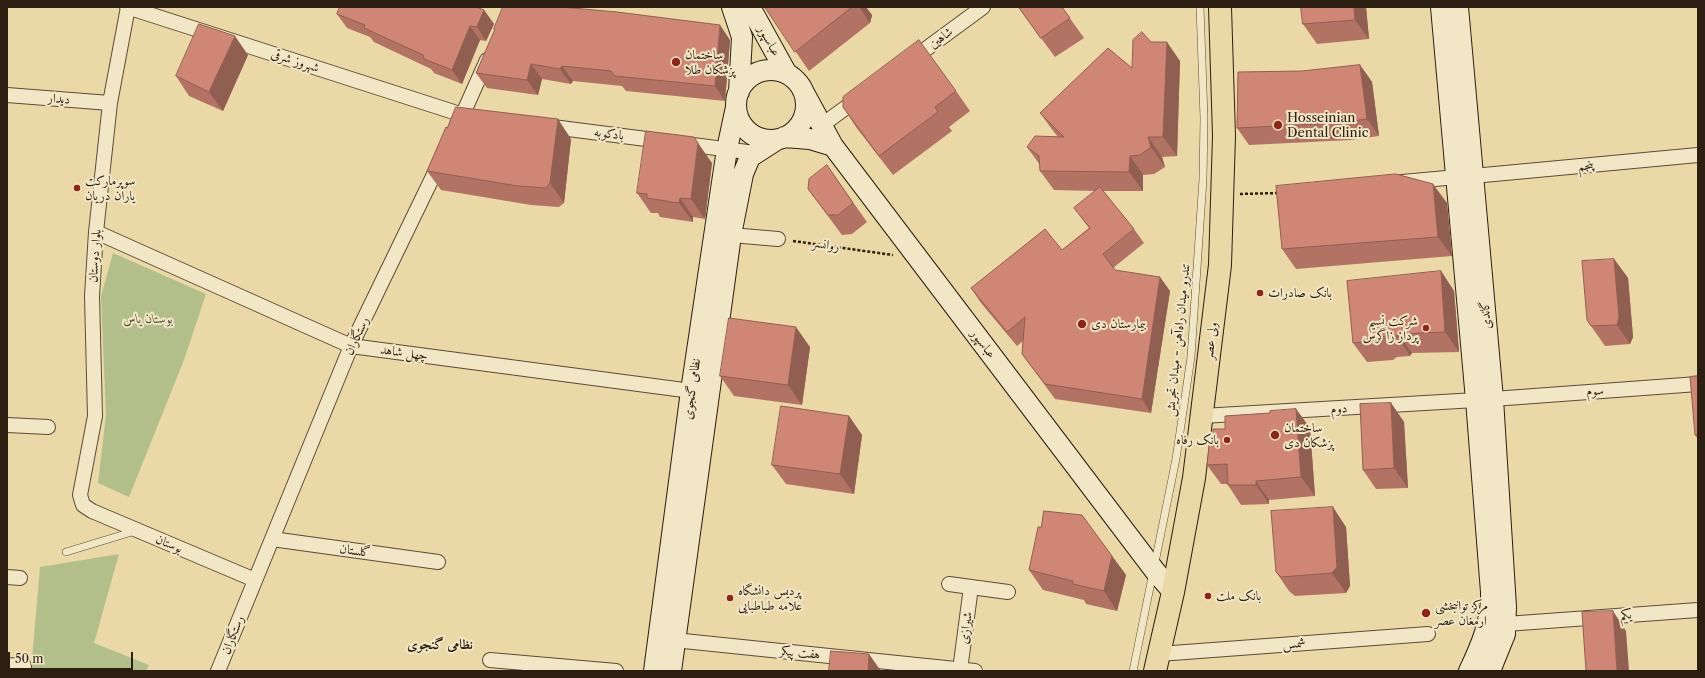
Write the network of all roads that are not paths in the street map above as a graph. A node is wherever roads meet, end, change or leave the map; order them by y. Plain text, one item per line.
1 (127, 7) edge
2 (732, 7) edge
3 (750, 7) edge
4 (983, 7) edge
5 (1200, 7) edge
6 (1220, 7) edge
7 (1441, 7) edge
8 (1458, 7) edge
9 (492, 50) edge
10 (899, 68) edge
11 (787, 74) junction
12 (802, 90) junction
13 (867, 92) edge
14 (7, 95) edge
15 (737, 99) junction
16 (110, 103) junction
17 (463, 115) junction
18 (486, 118) edge
19 (533, 124) edge
20 (822, 125) junction
21 (453, 136) edge
22 (781, 138) junction
23 (833, 146) junction
24 (727, 149) junction
25 (446, 150) edge
26 (755, 153) junction
27 (1698, 155) edge
28 (1465, 176) junction
29 (1386, 184) edge
30 (96, 232) junction
31 (731, 235) junction
32 (778, 239) road end
33 (351, 346) junction
34 (1698, 384) edge
35 (700, 392) junction
36 (1485, 400) junction
37 (1202, 416) junction
38 (7, 424) edge
39 (48, 427) dead end
40 (83, 505) joint
41 (138, 531) junction
42 (272, 539) junction
43 (66, 552) dead end
44 (438, 562) dead end
45 (1155, 571) junction
46 (255, 580) junction
47 (948, 584) dead end
48 (971, 587) junction
49 (1008, 592) dead end
50 (1173, 592) junction
51 (1698, 610) edge
52 (1500, 626) junction
53 (1428, 634) dead end
54 (666, 639) junction
55 (490, 660) dead end
56 (1157, 663) edge
57 (7, 665) edge
58 (24, 666) dead end
59 (960, 670) junction
60 (218, 671) edge
61 (616, 671) edge
62 (654, 671) edge
63 (671, 671) edge
64 (975, 671) edge
65 (1133, 671) edge
66 (1469, 671) edge
67 (1490, 671) edge
68 (1501, 671) edge

1 - 16 street, بلوار دوستان
1 - 17 street, شهروز شرقی
2 - 15 main road, عباسپور
3 - 11 main road, عباسپور
4 - 10 street, شاهین
5 - 45 lane, تندرو میدان راه‌آهن - میدان تجریش
6 - 37 main road, ولی عصر
7 - 28 main road, گاندی
8 - 28 main road, گاندی
9 - 17 street
11 - 12 main road
11 - 15 main road
12 - 20 main road, عباسپور
12 - 22 main road
13 - 20 street
14 - 16 street, دیدار
15 - 22 main road
15 - 24 main road, نظامی گنجوی
16 - 30 street, بلوار دوستان
17 - 18 street
17 - 21 street
19 - 24 street, بادکوبه
20 - 23 main road, عباسپور
22 - 23 main road
22 - 26 main road, نظامی گنجوی
23 - 45 main road, عباسپور
24 - 26 street, بادکوبه
24 - 35 main road, نظامی گنجوی
25 - 33 street, رستگاران
26 - 31 main road, نظامی گنجوی
27 - 28 street, پنجم
28 - 29 street, پنجم
28 - 36 main road, گاندی
30 - 33 street, چهل شاهد
30 - 40 street, بلوار دوستان
31 - 32 street
31 - 35 main road, نظامی گنجوی
33 - 35 street, چهل شاهد
33 - 42 street, رستگاران
34 - 36 street, سوم
35 - 54 main road, نظامی گنجوی
36 - 37 street, دوم
36 - 52 main road, گاندی
37 - 50 main road, ولی عصر
38 - 39 street
40 - 41 street, بوستان
41 - 43 lane
41 - 46 street, بوستان
42 - 44 street, گلستان
42 - 46 street, رستگاران
45 - 50 main road, عباسپور
45 - 65 lane, تندرو میدان راه‌آهن - میدان تجریش
46 - 60 street, رستگاران
47 - 48 street
48 - 49 street
48 - 59 street, شیرازی
50 - 56 main road, ولی عصر
51 - 52 street, یکم
52 - 66 main road
52 - 67 main road
52 - 68 street
53 - 56 street, شمس
54 - 59 street, هفت پیکر
54 - 62 main road, نظامی گنجوی
54 - 63 main road, نظامی گنجوی
55 - 61 street
57 - 58 street
59 - 64 street, هفت پیکر

